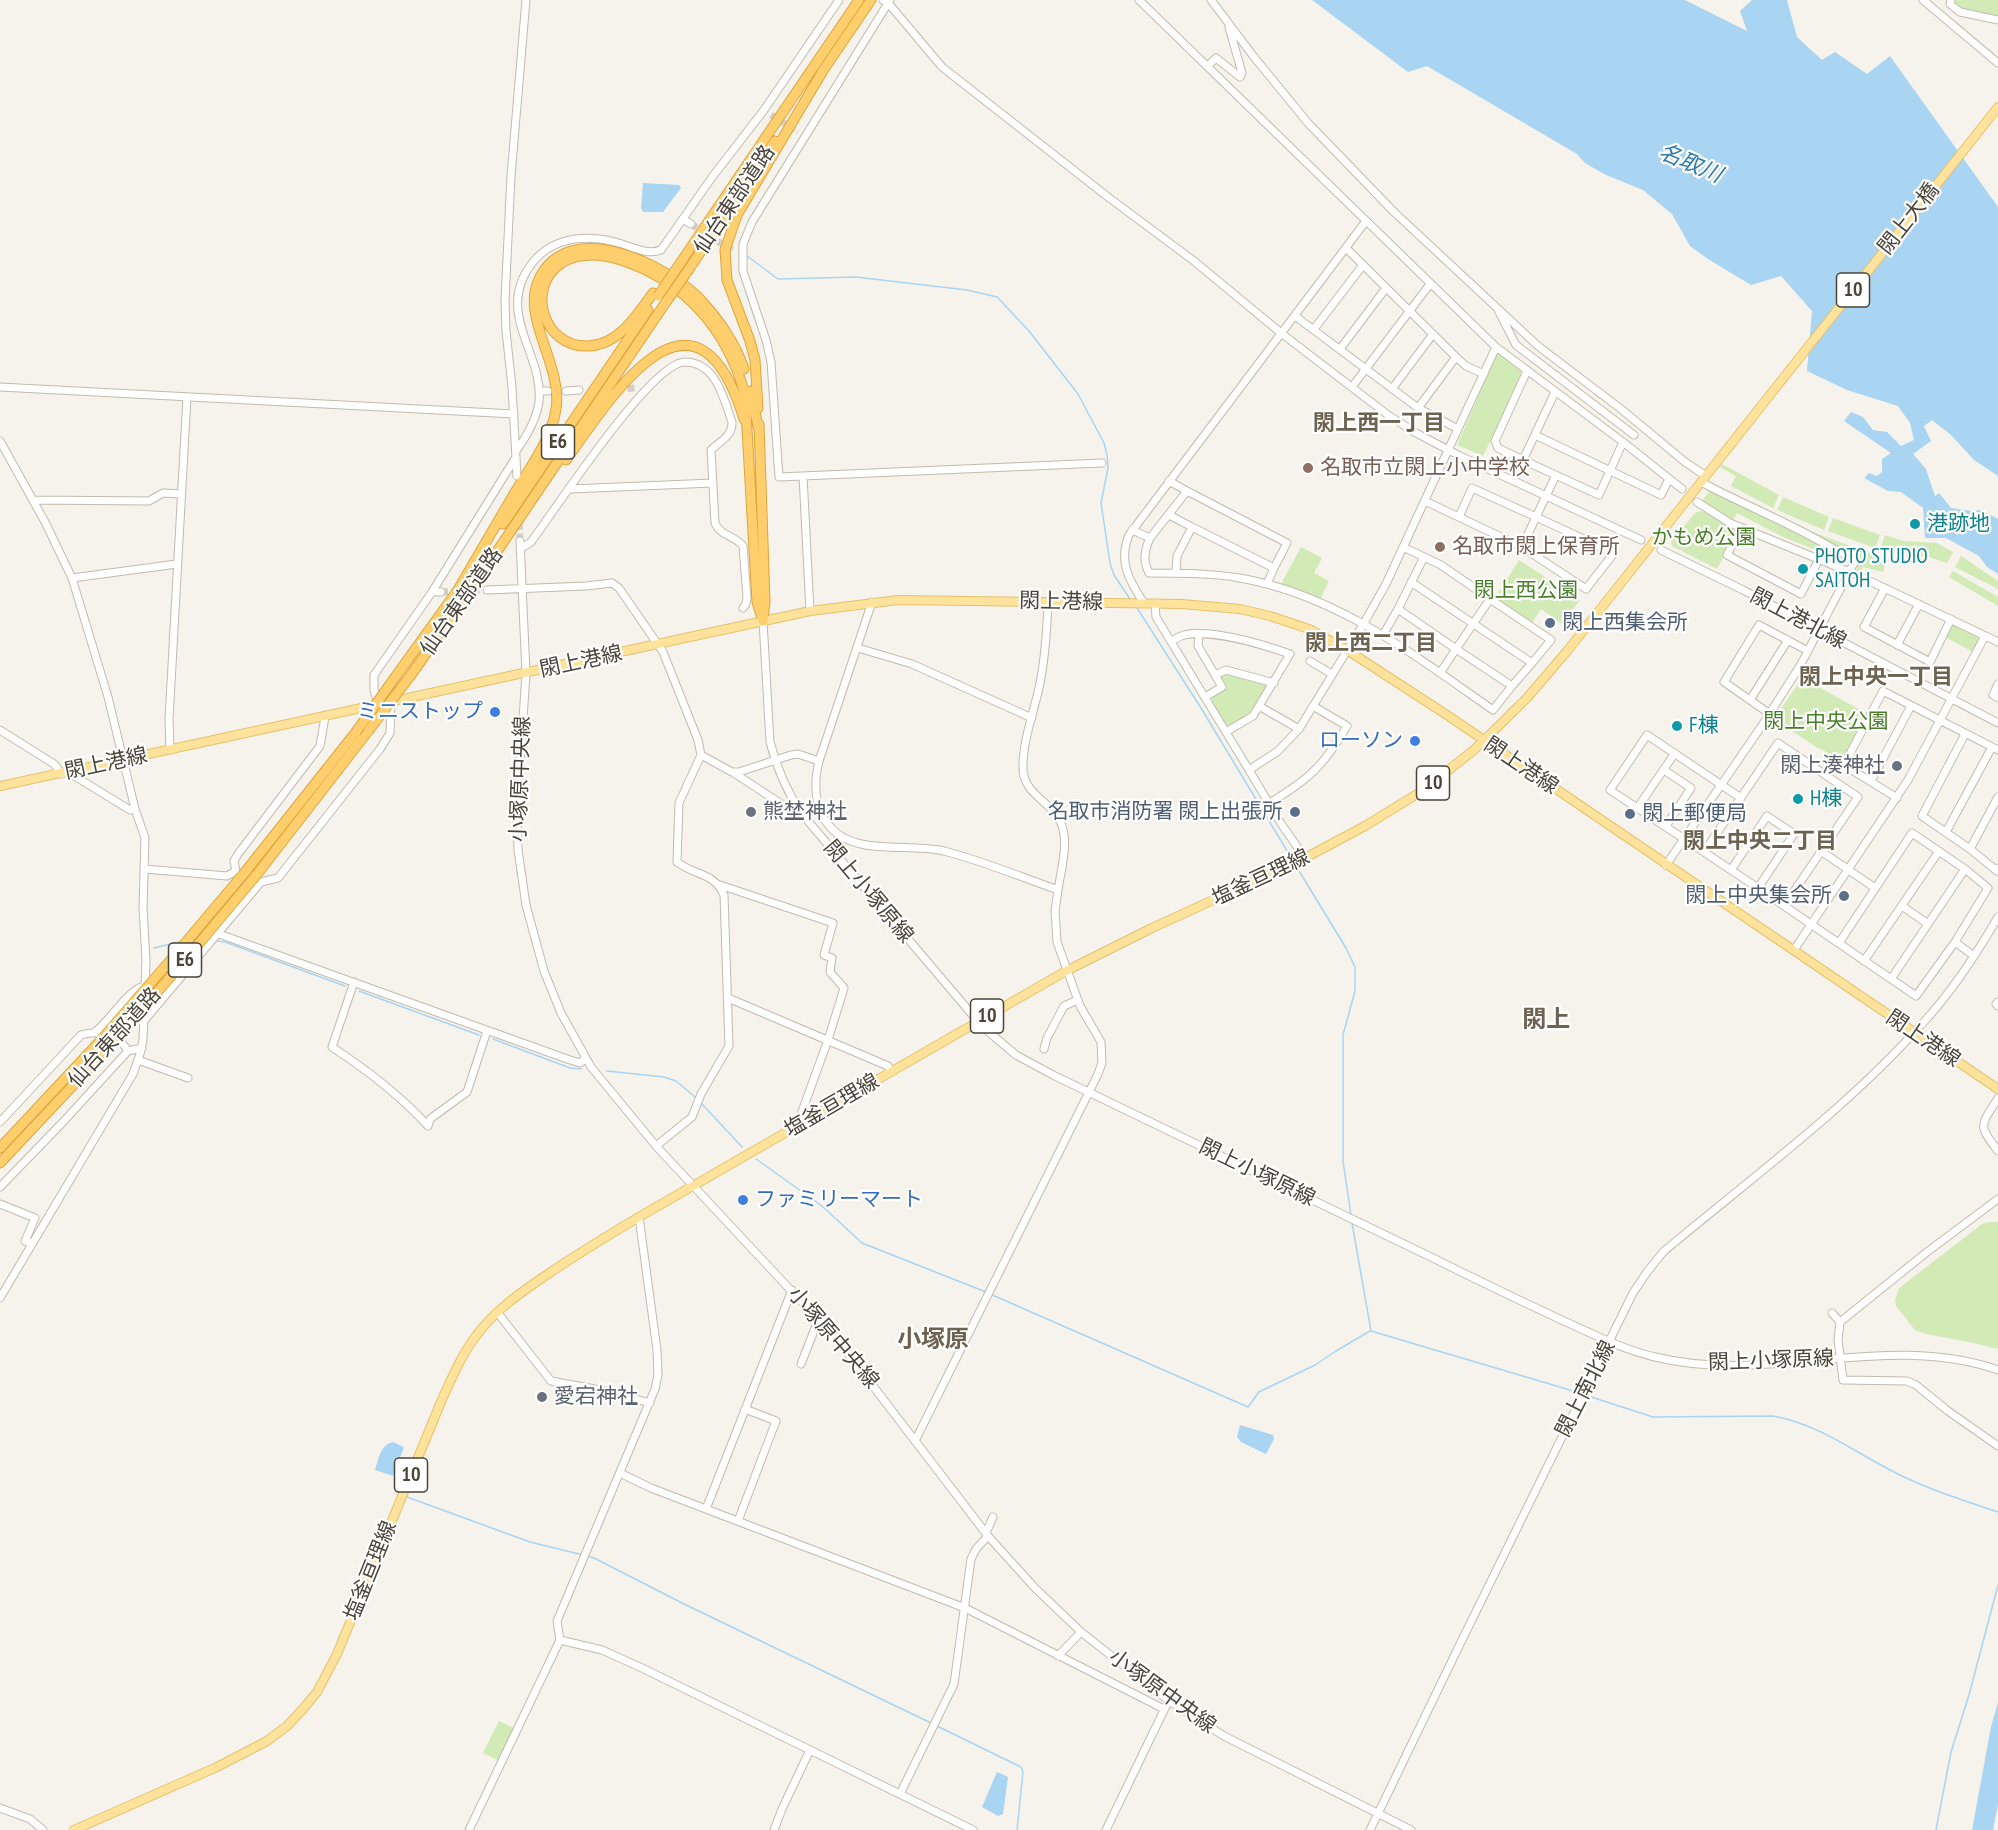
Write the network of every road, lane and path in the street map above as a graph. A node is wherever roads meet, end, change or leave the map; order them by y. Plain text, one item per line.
1 (526, 0) edge
2 (839, 0) edge
3 (859, 0) edge
4 (871, 0) edge
5 (1139, 0) edge
6 (1211, 0) edge
7 (1923, 0) edge
8 (1949, 1) edge
9 (888, 2) edge
10 (1998, 20) edge
11 (1227, 23) junction
12 (1998, 63) edge
13 (1208, 66) junction
14 (824, 69) junction
15 (1998, 107) edge
16 (683, 219) junction
17 (1366, 221) junction
18 (691, 224) tunnel mouth
19 (1346, 248) junction
20 (733, 251) tunnel mouth
21 (742, 257) junction
22 (1363, 265) junction
23 (1430, 284) junction
24 (1386, 288) junction
25 (659, 297) junction
26 (1496, 307) junction
27 (1410, 311) junction
28 (1295, 315) junction
29 (1314, 329) junction
30 (1281, 333) junction
31 (1433, 334) junction
32 (1496, 347) junction
33 (1340, 349) junction
34 (1456, 357) junction
35 (1366, 369) junction
36 (1527, 371) junction
37 (1484, 374) junction
38 (0, 387) edge
39 (1352, 387) junction
40 (636, 388) tunnel mouth
41 (647, 388) junction
42 (1392, 389) junction
43 (579, 390) dead end
44 (548, 391) dead end
45 (566, 391) dead end
46 (539, 392) junction
47 (1555, 392) junction
48 (187, 397) junction
49 (1418, 408) junction
50 (514, 414) junction
51 (1458, 429) junction
52 (747, 430) junction
53 (759, 430) junction
54 (1535, 435) junction
55 (1634, 435) dead end
56 (0, 441) edge
57 (1623, 442) junction
58 (1448, 451) junction
59 (516, 454) junction
60 (1523, 460) junction
61 (1102, 463) dead end
62 (1610, 471) junction
63 (1556, 475) junction
64 (517, 476) dead end
65 (803, 476) junction
66 (1705, 477) junction
67 (1669, 480) junction
68 (1169, 481) junction
69 (713, 483) junction
70 (570, 489) junction
71 (1682, 489) dead end
72 (1187, 491) junction
73 (181, 494) junction
74 (1546, 496) junction
75 (33, 500) junction
76 (1425, 501) junction
77 (1697, 502) dead end
78 (1169, 515) junction
79 (1459, 517) junction
80 (1536, 517) junction
81 (1192, 527) junction
82 (1741, 528) junction
83 (1132, 530) junction
84 (1150, 538) junction
85 (1641, 540) dead end
86 (1403, 547) junction
87 (1522, 547) junction
88 (1661, 550) dead end
89 (1424, 557) junction
90 (1819, 560) junction
91 (177, 564) junction
92 (1274, 568) junction
93 (1851, 572) junction
94 (1176, 573) junction
95 (481, 575) junction
96 (72, 578) junction
97 (1412, 582) junction
98 (1267, 584) junction
99 (459, 588) junction
100 (1885, 588) junction
101 (487, 590) tunnel mouth
102 (523, 590) junction
103 (432, 592) junction
104 (441, 592) tunnel mouth
105 (1490, 599) junction
106 (1048, 601) junction
107 (872, 602) junction
108 (1137, 603) junction
109 (1155, 603) junction
110 (1918, 604) junction
111 (743, 608) dead end
112 (1398, 609) junction
113 (810, 611) junction
114 (1951, 619) junction
115 (763, 621) junction
116 (1364, 623) junction
117 (1474, 623) junction
118 (1820, 631) junction
119 (1199, 635) junction
120 (1383, 635) junction
121 (1985, 636) junction
122 (1788, 640) junction
123 (1172, 641) junction
124 (1998, 642) edge
125 (657, 645) junction
126 (1897, 645) junction
127 (858, 648) junction
128 (1456, 649) junction
129 (1347, 650) junction
130 (1808, 651) junction
131 (1311, 661) dead end
132 (1532, 663) junction
133 (526, 673) junction
134 (1440, 673) junction
135 (1332, 674) junction
136 (1215, 675) junction
137 (1274, 683) junction
138 (1998, 684) edge
139 (1512, 686) junction
140 (1205, 697) junction
141 (1998, 698) edge
142 (1750, 700) junction
143 (1951, 700) junction
144 (392, 702) junction
145 (378, 705) junction
146 (1259, 706) junction
147 (1313, 706) junction
148 (1911, 706) junction
149 (1770, 714) junction
150 (325, 717) junction
151 (1032, 718) junction
152 (1940, 721) junction
153 (1998, 723) edge
154 (1299, 729) junction
155 (0, 730) edge
156 (1226, 732) junction
157 (1965, 734) junction
158 (1484, 741) junction
159 (1995, 748) edge
160 (170, 750) junction
161 (1674, 753) junction
162 (701, 754) junction
163 (123, 760) junction
164 (775, 761) junction
165 (819, 761) junction
166 (1249, 770) junction
167 (1664, 770) junction
168 (732, 772) junction
169 (65, 773) junction
170 (1871, 781) junction
171 (1721, 784) junction
172 (0, 786) edge
173 (1998, 797) edge
174 (1741, 798) junction
175 (1896, 798) junction
176 (1268, 804) junction
177 (783, 805) dead end
178 (1638, 807) junction
179 (135, 809) junction
180 (1665, 826) junction
181 (1946, 832) junction
182 (1684, 839) junction
183 (1970, 849) junction
184 (1821, 851) junction
185 (1939, 851) junction
186 (1704, 852) junction
187 (1298, 862) junction
188 (1666, 865) junction
189 (1998, 868) edge
190 (145, 869) junction
191 (1848, 869) junction
192 (1965, 869) junction
193 (1731, 870) junction
194 (236, 871) junction
195 (259, 877) junction
196 (720, 885) junction
197 (1758, 888) junction
198 (1875, 888) junction
199 (1058, 890) junction
200 (1784, 906) junction
201 (1902, 906) junction
202 (1998, 917) edge
203 (1811, 924) junction
204 (1928, 924) junction
205 (219, 934) junction
206 (1955, 942) junction
207 (1839, 943) junction
208 (1794, 950) junction
209 (1974, 956) junction
210 (1864, 961) junction
211 (1066, 971) junction
212 (1891, 979) junction
213 (354, 982) junction
214 (146, 986) junction
215 (728, 998) junction
216 (1078, 1000) junction
217 (143, 1022) junction
218 (487, 1030) junction
219 (1914, 1034) junction
220 (98, 1035) junction
221 (828, 1040) junction
222 (142, 1048) junction
223 (1044, 1049) dead end
224 (128, 1051) junction
225 (586, 1058) junction
226 (138, 1060) junction
227 (891, 1072) junction
228 (188, 1078) dead end
229 (1998, 1089) edge
230 (1089, 1092) junction
231 (1998, 1098) edge
232 (0, 1122) edge
233 (803, 1122) junction
234 (656, 1146) junction
235 (0, 1148) edge
236 (1998, 1151) edge
237 (4, 1164) edge
238 (14, 1172) junction
239 (694, 1185) junction
240 (0, 1187) edge
241 (1998, 1199) edge
242 (0, 1204) edge
243 (639, 1217) junction
244 (32, 1244) junction
245 (792, 1290) junction
246 (0, 1298) edge
247 (496, 1312) junction
248 (1832, 1313) dead end
249 (819, 1318) junction
250 (1840, 1322) junction
251 (1609, 1342) junction
252 (1839, 1359) junction
253 (801, 1364) dead end
254 (1998, 1370) edge
255 (650, 1403) junction
256 (745, 1409) junction
257 (915, 1441) junction
258 (1998, 1446) edge
259 (620, 1473) junction
260 (706, 1509) junction
261 (993, 1517) dead end
262 (738, 1521) junction
263 (987, 1534) junction
264 (965, 1608) junction
265 (1081, 1632) junction
266 (560, 1640) junction
267 (1058, 1656) junction
268 (1169, 1701) junction
269 (1164, 1708) junction
270 (810, 1750) junction
271 (900, 1794) junction
272 (0, 1808) edge
273 (1378, 1813) junction
274 (43, 1830) edge
275 (74, 1830) edge
276 (469, 1830) edge
277 (774, 1830) edge
278 (973, 1830) edge
279 (1106, 1830) edge
280 (1370, 1830) edge
281 (1411, 1830) edge

1 - 50 street
2 - 16 street
3 - 25 highway, 仙台東部道路 / E6, bridge
4 - 14 highway, 仙台東部道路 / E6
5 - 13 street
6 - 11 street
7 - 12 street
8 - 10 street
9 - 21 street
9 - 30 street
11 - 13 street
11 - 26 street
13 - 17 street
14 - 25 highway, 仙台東部道路 / E6, bridge
14 - 53 highway
15 - 66 main road, 閖上大橋 / 10
16 - 18 street
16 - 46 street
17 - 19 street
17 - 23 street
19 - 22 street
19 - 28 street
20 - 21 street
21 - 65 street
22 - 24 street
22 - 29 street
23 - 27 street
23 - 32 street
24 - 27 street
24 - 33 street
25 - 52 highway
25 - 95 highway, 仙台東部道路 / E6
25 - 99 highway, 仙台東部道路 / E6
26 - 55 street
26 - 66 street
27 - 31 street
27 - 35 street
28 - 29 street
28 - 30 street
29 - 33 street
30 - 39 street
30 - 68 street
31 - 34 street
31 - 42 street
32 - 36 street
32 - 37 street
33 - 35 street
34 - 37 street
34 - 49 street
35 - 39 street
35 - 42 street
36 - 47 street
36 - 60 street
37 - 51 street
38 - 48 street
39 - 58 street
40 - 41 street
41 - 69 street
41 - 70 street
42 - 49 street
43 - 45 street
44 - 46 street
46 - 59 street
47 - 54 street
47 - 57 street
48 - 50 street
48 - 73 street
49 - 51 street
50 - 59 street
51 - 58 street
52 - 95 highway
52 - 115 highway
53 - 99 highway
53 - 115 highway
54 - 60 street
54 - 62 street
56 - 75 street
57 - 62 street
57 - 67 street
58 - 74 street
58 - 76 street
59 - 64 street
59 - 103 street
60 - 63 street
61 - 65 street
62 - 63 street
62 - 67 street
63 - 74 street
65 - 113 street
66 - 93 street
66 - 158 main road, 塩釜亘理線 / 10
67 - 71 street
68 - 72 street
68 - 83 street
69 - 70 street
69 - 111 street
70 - 102 street, 小塚原中央線
72 - 78 street
72 - 92 street
73 - 75 street
73 - 91 street
74 - 80 street
74 - 85 street
75 - 96 street
76 - 79 street
76 - 86 street
77 - 82 street
78 - 81 street
78 - 84 street
79 - 80 street
79 - 87 street
80 - 87 street
80 - 87 street
81 - 92 street
81 - 94 street
82 - 90 street
82 - 90 street
83 - 84 street
83 - 108 street
84 - 94 street
86 - 89 street
86 - 116 street
88 - 118 street, 閖上港北線
89 - 97 street
89 - 105 street
90 - 93 street
91 - 96 street
91 - 160 street
92 - 98 street
93 - 100 street
93 - 118 street
94 - 98 street
95 - 195 highway, 仙台東部道路 / E6, bridge
96 - 163 street
97 - 112 street
97 - 117 street
98 - 116 street
99 - 220 highway, 仙台東部道路 / E6, bridge
100 - 110 street
100 - 126 street
101 - 102 street
102 - 125 street
102 - 133 street, 小塚原中央線
103 - 104 street
103 - 145 street
105 - 117 street
105 - 132 street
106 - 107 main road, 閖上港線
106 - 108 main road, 閖上港線
106 - 151 street
107 - 113 main road, 閖上港線
107 - 127 street
108 - 109 main road, 閖上港線
109 - 123 street
109 - 129 main road, 閖上港線
110 - 114 street
110 - 126 street
112 - 120 street
112 - 128 street
113 - 115 main road, 閖上港線
114 - 121 street
114 - 126 street
115 - 125 main road, 閖上港線
115 - 164 street, 閖上小塚原線
116 - 120 street
116 - 129 street
117 - 128 street
117 - 132 street
118 - 130 street
118 - 143 street, 閖上港北線
119 - 123 street
119 - 136 street
119 - 137 street
120 - 134 street
121 - 124 street
121 - 143 street
122 - 130 street
122 - 142 street
122 - 142 street
123 - 140 street
125 - 133 main road, 閖上港線
125 - 162 street
127 - 151 street
127 - 165 street
128 - 134 street
128 - 139 street
129 - 135 street
129 - 158 main road, 閖上港線
130 - 149 street
131 - 135 street
132 - 139 street
133 - 144 main road, 閖上港線
133 - 225 street, 小塚原中央線
134 - 139 street
135 - 147 street
136 - 137 street
136 - 140 street
137 - 146 street
138 - 141 street
140 - 156 street
142 - 149 street
143 - 152 street
143 - 153 street, 閖上港北線
144 - 145 main road, 閖上港線
144 - 195 street
145 - 150 main road, 閖上港線
146 - 154 street
146 - 156 street
147 - 154 street
147 - 176 street
148 - 152 street
148 - 170 street
148 - 170 street
149 - 171 street
150 - 160 main road, 閖上港線
150 - 194 street
151 - 199 street
152 - 157 street
152 - 175 street
154 - 166 street
155 - 169 street
156 - 166 street
157 - 159 street
157 - 181 street
158 - 187 main road, 塩釜亘理線 / 10
158 - 188 main road, 閖上港線
159 - 181 street
160 - 163 main road, 閖上港線
161 - 167 street
161 - 171 street
161 - 178 street
162 - 168 street
162 - 196 street
163 - 169 main road, 閖上港線
163 - 179 street
164 - 165 street
164 - 168 street
164 - 230 street, 閖上小塚原線, bridge
165 - 199 street
166 - 176 street
167 - 178 street
167 - 180 street
168 - 177 street
169 - 172 main road, 閖上港線
169 - 179 street
170 - 175 street
171 - 174 street
171 - 182 street
173 - 183 street
174 - 184 street
174 - 186 street
175 - 191 street
176 - 187 street
178 - 180 street
179 - 190 street
180 - 182 street
181 - 183 street
182 - 186 street
182 - 188 street
183 - 189 street
184 - 191 street
184 - 200 street
185 - 192 street
185 - 198 street
185 - 201 street
186 - 193 street
187 - 211 main road, 塩釜亘理線 / 10
188 - 208 main road, 閖上港線
190 - 194 street
190 - 214 street
191 - 198 street
191 - 203 street
192 - 204 street
192 - 206 street
193 - 197 street
193 - 197 street
194 - 195 street
195 - 205 street
195 - 237 highway, 仙台東部道路 / E6, bridge
196 - 215 street
196 - 221 street
197 - 200 street
198 - 207 street
199 - 211 street
200 - 203 street
201 - 204 street
201 - 210 street
202 - 209 street, 閖上南北線
203 - 207 street
203 - 208 street
204 - 212 street
205 - 213 street
205 - 217 street
206 - 209 street
206 - 212 street
207 - 210 street
208 - 219 main road, 閖上港線
209 - 219 street, 閖上南北線
210 - 212 street
211 - 216 street
211 - 227 main road, 塩釜亘理線 / 10
213 - 218 street
213 - 218 street
214 - 217 street
214 - 220 street
215 - 221 street
215 - 234 street
216 - 223 street
216 - 230 street
217 - 222 street
218 - 225 street
219 - 229 main road, 閖上港線
219 - 251 street, 閖上南北線
220 - 224 street
220 - 232 street
220 - 235 highway, 仙台東部道路 / E6
221 - 227 street
221 - 233 street
222 - 224 street
222 - 226 street
224 - 238 street
225 - 234 street, 小塚原中央線
226 - 228 street
226 - 244 street
227 - 233 main road, 塩釜亘理線 / 10
230 - 251 street, 閖上小塚原線
230 - 257 street
231 - 236 street
233 - 239 main road, 塩釜亘理線 / 10
234 - 239 street, 小塚原中央線
237 - 238 street
238 - 240 street
239 - 243 main road, 塩釜亘理線 / 10
239 - 245 street, 小塚原中央線
241 - 250 street
242 - 244 street
243 - 247 main road, 塩釜亘理線 / 10
243 - 255 street
244 - 246 street
245 - 249 street, 小塚原中央線
245 - 256 street
247 - 255 street
247 - 275 main road, 塩釜亘理線 / 10
248 - 250 street
249 - 253 street
249 - 257 street, 小塚原中央線
250 - 252 street
251 - 252 street, 閖上小塚原線
251 - 273 street, 閖上南北線
252 - 254 street, 閖上小塚原線
252 - 258 street
255 - 259 street
256 - 260 street
256 - 262 street
257 - 263 street, 小塚原中央線
259 - 260 street
259 - 266 street
260 - 262 street
261 - 263 street
262 - 264 street
263 - 264 street
263 - 265 street, 小塚原中央線
264 - 267 street
264 - 271 street
265 - 267 street
265 - 268 street, 小塚原中央線
266 - 270 street
266 - 276 street
267 - 269 street
268 - 269 street
268 - 273 street, 小塚原中央線
269 - 279 street
270 - 271 street
270 - 277 street
271 - 278 street
272 - 274 street
273 - 280 street, 閖上南北線
273 - 281 street, 小塚原中央線

